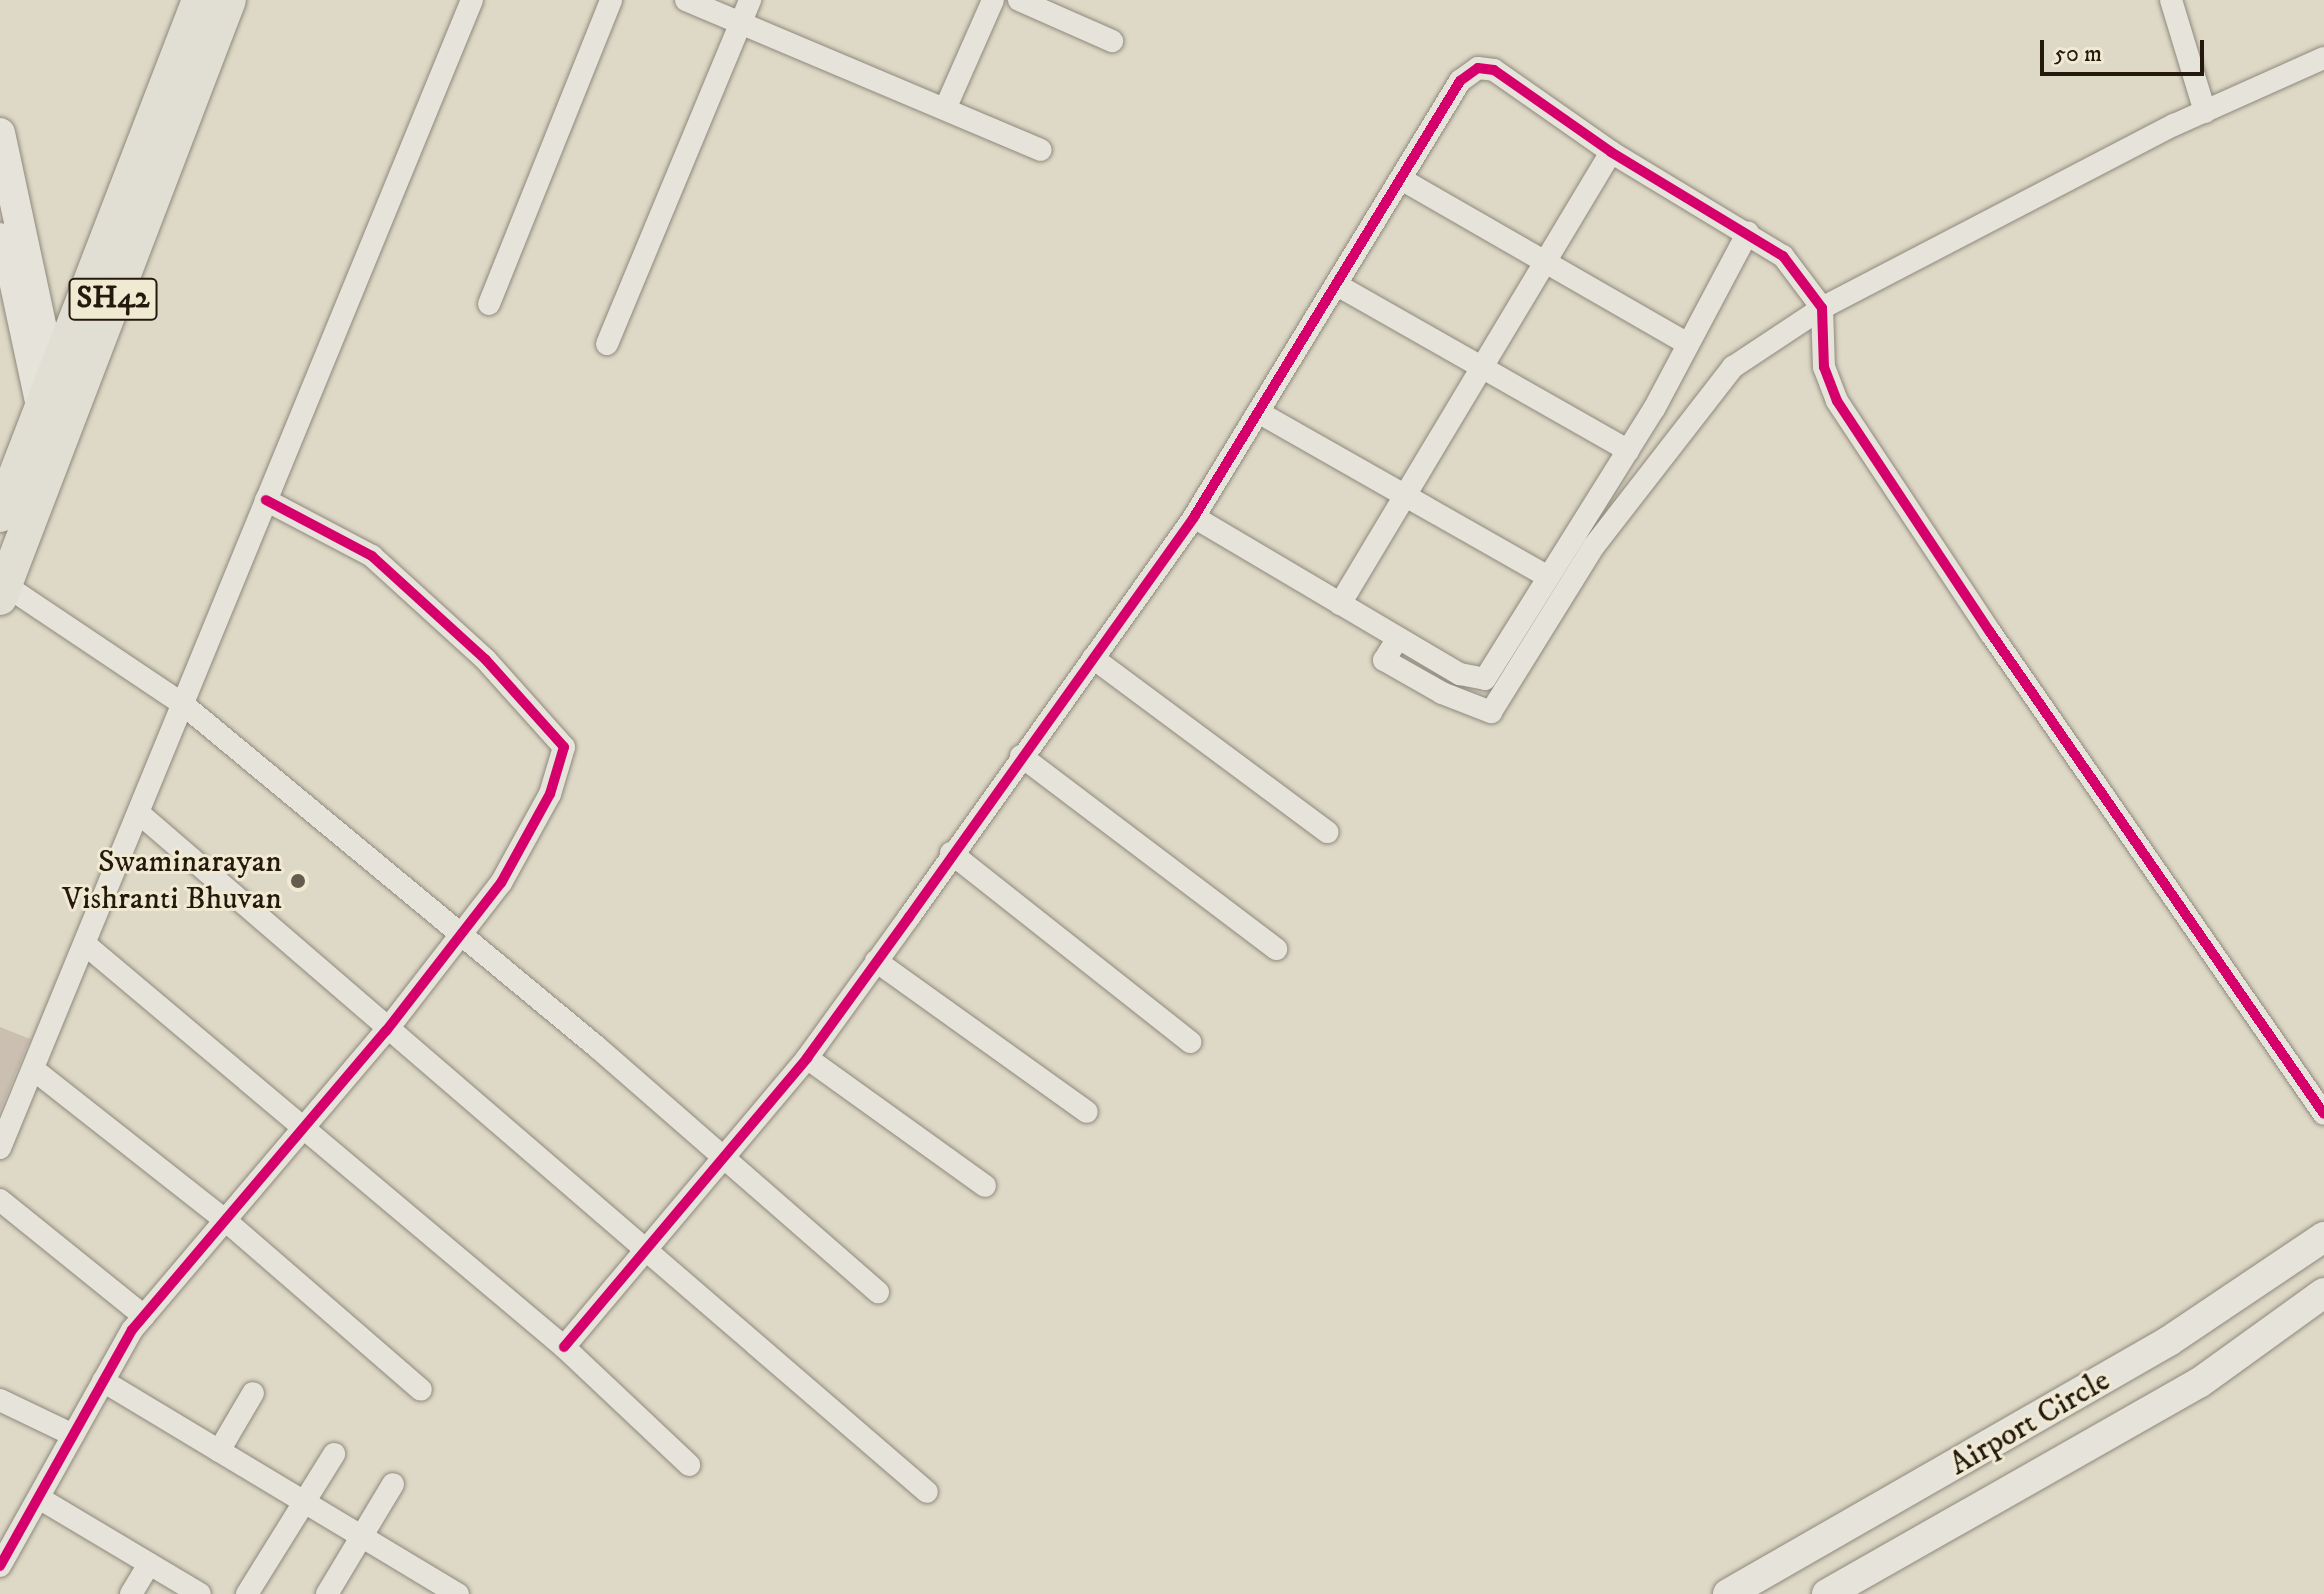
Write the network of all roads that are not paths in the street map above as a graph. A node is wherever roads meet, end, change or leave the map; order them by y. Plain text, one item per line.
1 (199, 0) edge
2 (229, 0) edge
3 (472, 0) edge
4 (611, 0) edge
5 (686, 0) edge
6 (750, 0) edge
7 (993, 0) edge
8 (1019, 0) edge
9 (2171, 0) edge
10 (741, 23) junction
11 (1112, 41) dead end
12 (2324, 58) edge
13 (945, 109) junction
14 (2205, 112) junction
15 (0, 133) edge
16 (1041, 150) dead end
17 (1611, 152) junction
18 (1401, 179) junction
19 (1748, 232) junction
20 (0, 234) edge
21 (1545, 262) junction
22 (1337, 285) junction
23 (489, 304) dead end
24 (1822, 308) junction
25 (607, 344) dead end
26 (1688, 344) junction
27 (1483, 366) junction
28 (52, 375) junction
29 (1258, 412) junction
30 (51, 418) junction
31 (1628, 450) junction
32 (1405, 496) junction
33 (266, 500) junction
34 (0, 515) edge
35 (1194, 517) junction
36 (1548, 577) junction
37 (2, 592) edge
38 (1340, 604) junction
39 (1398, 638) junction
40 (1093, 658) junction
41 (184, 705) junction
42 (1021, 756) junction
43 (141, 815) junction
44 (1327, 832) dead end
45 (951, 853) junction
46 (460, 934) junction
47 (86, 945) junction
48 (1276, 949) dead end
49 (876, 961) junction
50 (386, 1031) junction
51 (1190, 1042) dead end
52 (807, 1058) junction
53 (33, 1069) junction
54 (1087, 1112) dead end
55 (2324, 1114) edge
56 (302, 1129) junction
57 (0, 1148) edge
58 (722, 1159) junction
59 (985, 1186) dead end
60 (0, 1200) edge
61 (225, 1220) junction
62 (2324, 1237) edge
63 (644, 1252) junction
64 (878, 1292) dead end
65 (2324, 1293) edge
66 (144, 1316) junction
67 (564, 1347) junction
68 (103, 1381) junction
69 (421, 1390) dead end
70 (253, 1393) dead end
71 (0, 1400) edge
72 (73, 1435) junction
73 (219, 1451) junction
74 (334, 1454) dead end
75 (689, 1465) dead end
76 (393, 1484) dead end
77 (927, 1492) dead end
78 (39, 1498) junction
79 (304, 1502) junction
80 (362, 1536) junction
81 (7, 1539) edge
82 (149, 1564) junction
83 (0, 1566) edge
84 (131, 1594) edge
85 (200, 1594) edge
86 (247, 1594) edge
87 (327, 1594) edge
88 (458, 1594) edge
89 (1728, 1594) edge
90 (1827, 1594) edge

1 - 28 main road, SH42
2 - 30 main road, SH42
3 - 33 street
4 - 23 street
5 - 10 street
6 - 10 street
7 - 13 street
8 - 11 street
9 - 14 street
10 - 13 street
10 - 25 street
12 - 14 street
13 - 16 street
14 - 24 street
15 - 28 main road
17 - 18 street
17 - 19 street
17 - 21 street
18 - 21 street
18 - 22 street
19 - 24 street
19 - 26 street
20 - 30 street
21 - 26 street
21 - 27 street
22 - 27 street
22 - 29 street
24 - 39 street
24 - 55 street
26 - 31 street
27 - 31 street
27 - 32 street
28 - 30 main road, SH42
29 - 32 street
29 - 35 street
30 - 34 main road, SH42
30 - 37 main road, SH42
31 - 36 street
32 - 36 street
32 - 38 street
33 - 41 street
33 - 46 street
35 - 38 street
35 - 40 street
36 - 39 street
37 - 41 street
38 - 39 street
40 - 42 street
40 - 44 street
41 - 43 street
41 - 46 street
42 - 45 street
42 - 48 street
43 - 47 street
43 - 50 street
45 - 49 street
45 - 51 street
46 - 50 street
46 - 58 street
47 - 53 street
47 - 56 street
49 - 52 street
49 - 54 street
50 - 56 street
50 - 63 street
52 - 58 street
52 - 59 street
53 - 57 street
53 - 61 street
56 - 61 street
56 - 67 street
58 - 63 street
58 - 64 street
60 - 66 street
61 - 66 street
61 - 69 street
62 - 89 main road, Airport Circle
63 - 67 street
63 - 77 street
65 - 90 main road, Airport Circle
66 - 68 street
67 - 75 street
68 - 72 street
68 - 73 street
70 - 73 street
71 - 72 street
72 - 78 street
73 - 79 street
74 - 79 street
76 - 80 street
78 - 81 street
78 - 82 street
79 - 80 street
79 - 86 street
80 - 87 street
80 - 88 street
81 - 83 street
82 - 84 street
82 - 85 street

